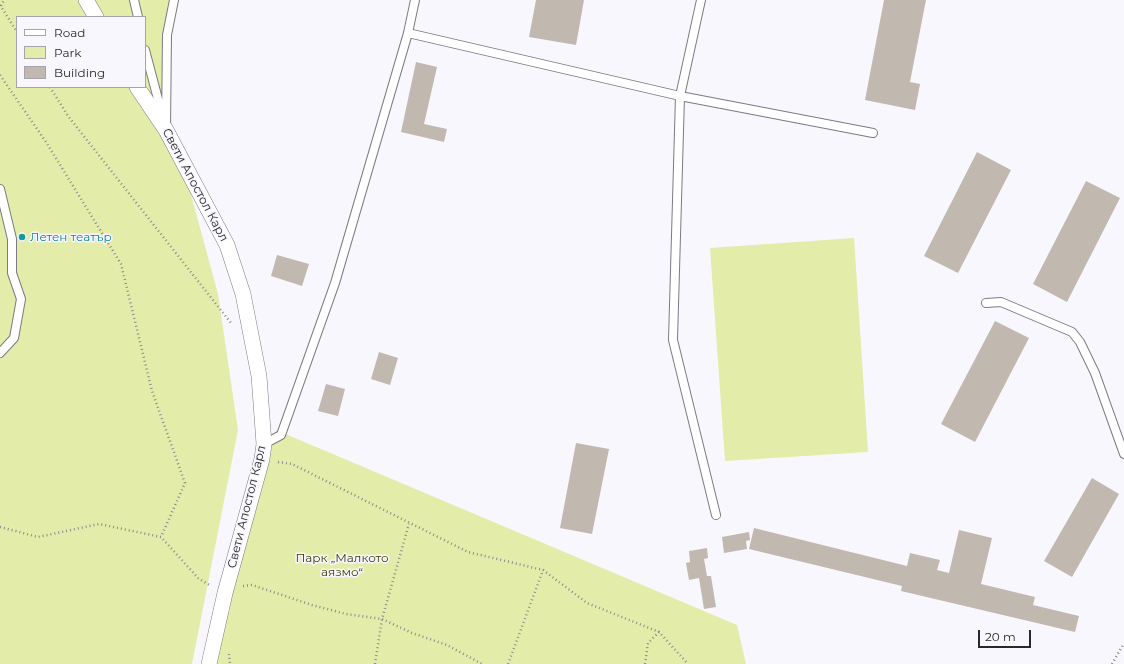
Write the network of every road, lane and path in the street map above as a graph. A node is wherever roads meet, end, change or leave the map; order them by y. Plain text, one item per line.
1 (4, 0) edge
2 (86, 0) edge
3 (134, 0) edge
4 (174, 0) edge
5 (416, 0) edge
6 (702, 0) edge
7 (0, 5) edge
8 (95, 16) edge
9 (138, 16) edge
10 (16, 30) edge
11 (408, 33) junction
12 (146, 54) edge
13 (0, 74) edge
14 (51, 88) edge
15 (138, 88) edge
16 (680, 96) junction
17 (166, 130) junction
18 (873, 133) dead end
19 (0, 189) edge
20 (986, 303) dead end
21 (235, 328) dead end
22 (0, 353) edge
23 (263, 451) junction
24 (1124, 454) edge
25 (716, 515) dead end
26 (409, 524) junction
27 (0, 527) edge
28 (161, 537) junction
29 (543, 570) junction
30 (225, 593) junction
31 (382, 619) junction
32 (659, 632) junction
33 (1124, 643) edge
34 (229, 648) dead end
35 (209, 664) edge
36 (230, 664) edge
37 (374, 664) edge
38 (482, 664) edge
39 (508, 664) edge
40 (645, 664) edge
41 (688, 664) edge
42 (1112, 664) edge

1 - 7 path
2 - 8 street
3 - 9 lane
4 - 17 lane
5 - 11 lane
6 - 16 lane
7 - 10 path
11 - 16 lane
11 - 23 lane
12 - 17 lane
13 - 28 path
14 - 21 path
15 - 17 street, Свети Апостол Карл
16 - 18 lane
16 - 25 lane
17 - 23 street, Свети Апостол Карл
19 - 22 lane
20 - 24 lane
23 - 26 path
23 - 30 street, Свети Апостол Карл
26 - 29 path
26 - 31 path
27 - 28 path
28 - 30 path
29 - 32 path
29 - 39 path
30 - 31 path
30 - 35 street, Свети Апостол Карл
31 - 37 path
31 - 38 path
32 - 40 path
32 - 41 path
33 - 42 path
34 - 36 path

